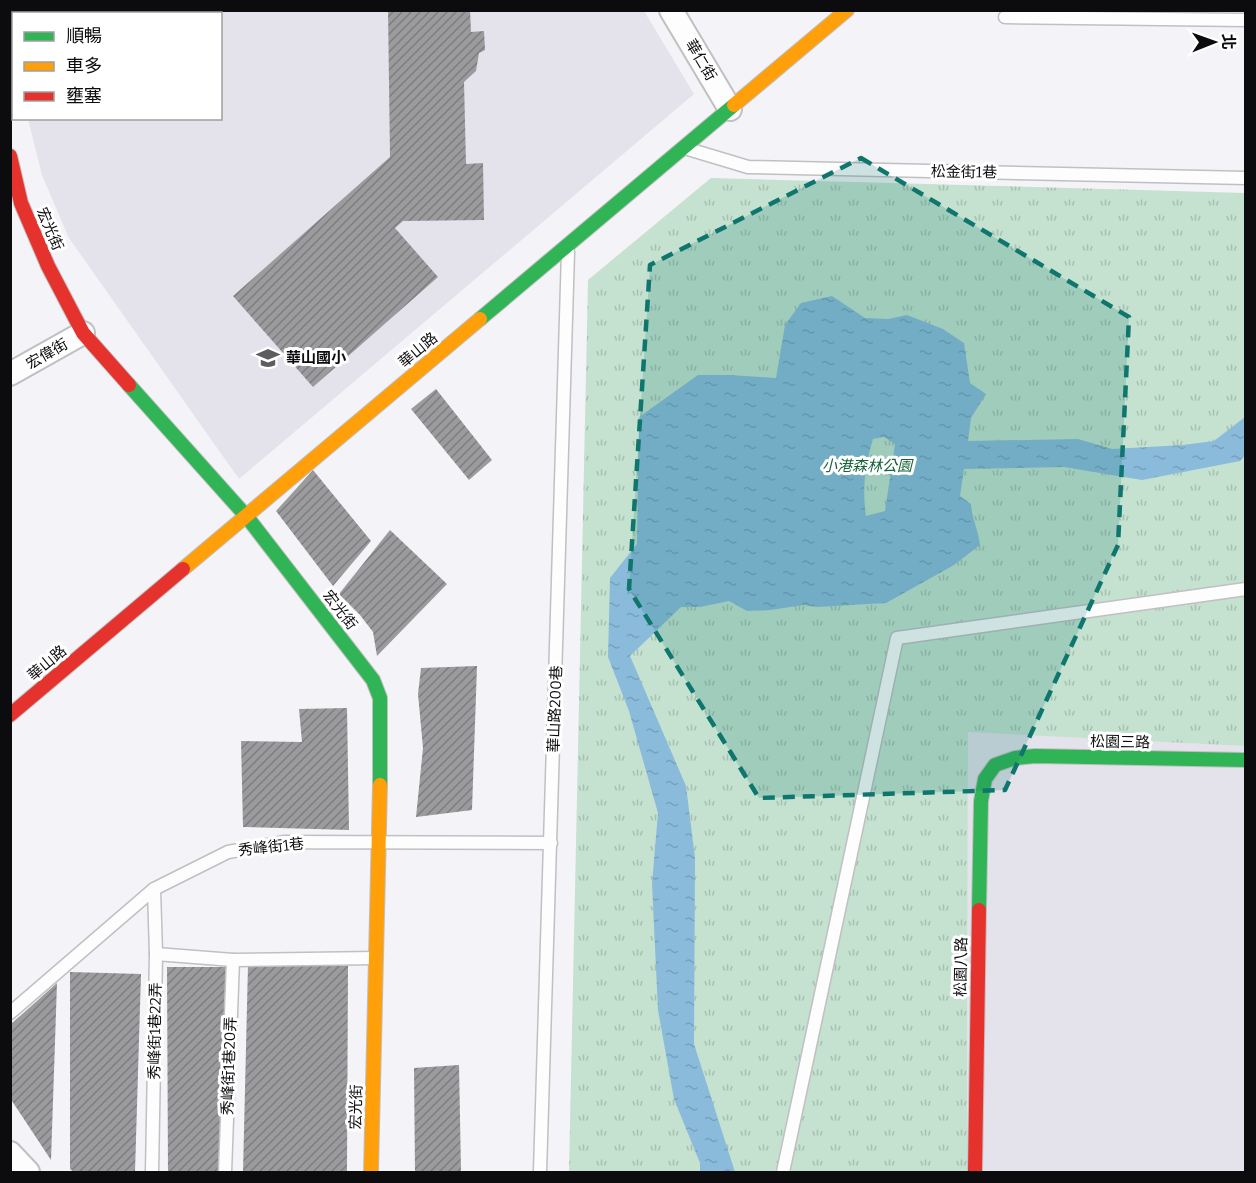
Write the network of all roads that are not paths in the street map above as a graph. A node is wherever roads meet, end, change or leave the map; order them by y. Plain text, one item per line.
1 (671, 10) edge
2 (847, 10) edge
3 (1005, 17) dead end
4 (1245, 20) edge
5 (730, 109) junction
6 (684, 148) junction
7 (10, 156) edge
8 (1245, 178) edge
9 (568, 245) junction
10 (83, 333) junction
11 (10, 374) edge
12 (247, 516) junction
13 (1245, 589) edge
14 (10, 716) edge
15 (1245, 760) edge
16 (995, 765) joint
17 (380, 842) junction
18 (551, 843) junction
19 (154, 889) junction
20 (156, 954) junction
21 (376, 958) junction
22 (233, 960) junction
23 (10, 1013) edge
24 (10, 1153) edge
25 (28, 1173) edge
26 (152, 1173) edge
27 (225, 1173) edge
28 (371, 1173) edge
29 (540, 1173) edge
30 (783, 1173) edge
31 (975, 1173) edge

1 - 5 street, 華仁街
2 - 5 street, 華山路
3 - 4 lane
5 - 6 street, 華山路
6 - 8 lane, 松金街1巷
6 - 9 street, 華山路
7 - 10 street, 宏光街
9 - 12 street, 華山路
9 - 18 lane, 華山路200巷
10 - 11 street, 宏偉街
10 - 12 street, 宏光街
12 - 14 street, 華山路
12 - 17 street, 宏光街
13 - 30 lane
15 - 16 street, 松園三路
16 - 31 street, 松園八路
17 - 18 lane, 秀峰街1巷
17 - 19 lane, 秀峰街1巷
17 - 21 street, 宏光街
18 - 29 lane, 華山路200巷
19 - 20 lane, 秀峰街1巷22弄
19 - 23 lane, 秀峰街1巷
20 - 22 lane
20 - 26 lane, 秀峰街1巷22弄
21 - 22 lane
21 - 28 street, 宏光街
22 - 27 lane, 秀峰街1巷20弄
24 - 25 street

